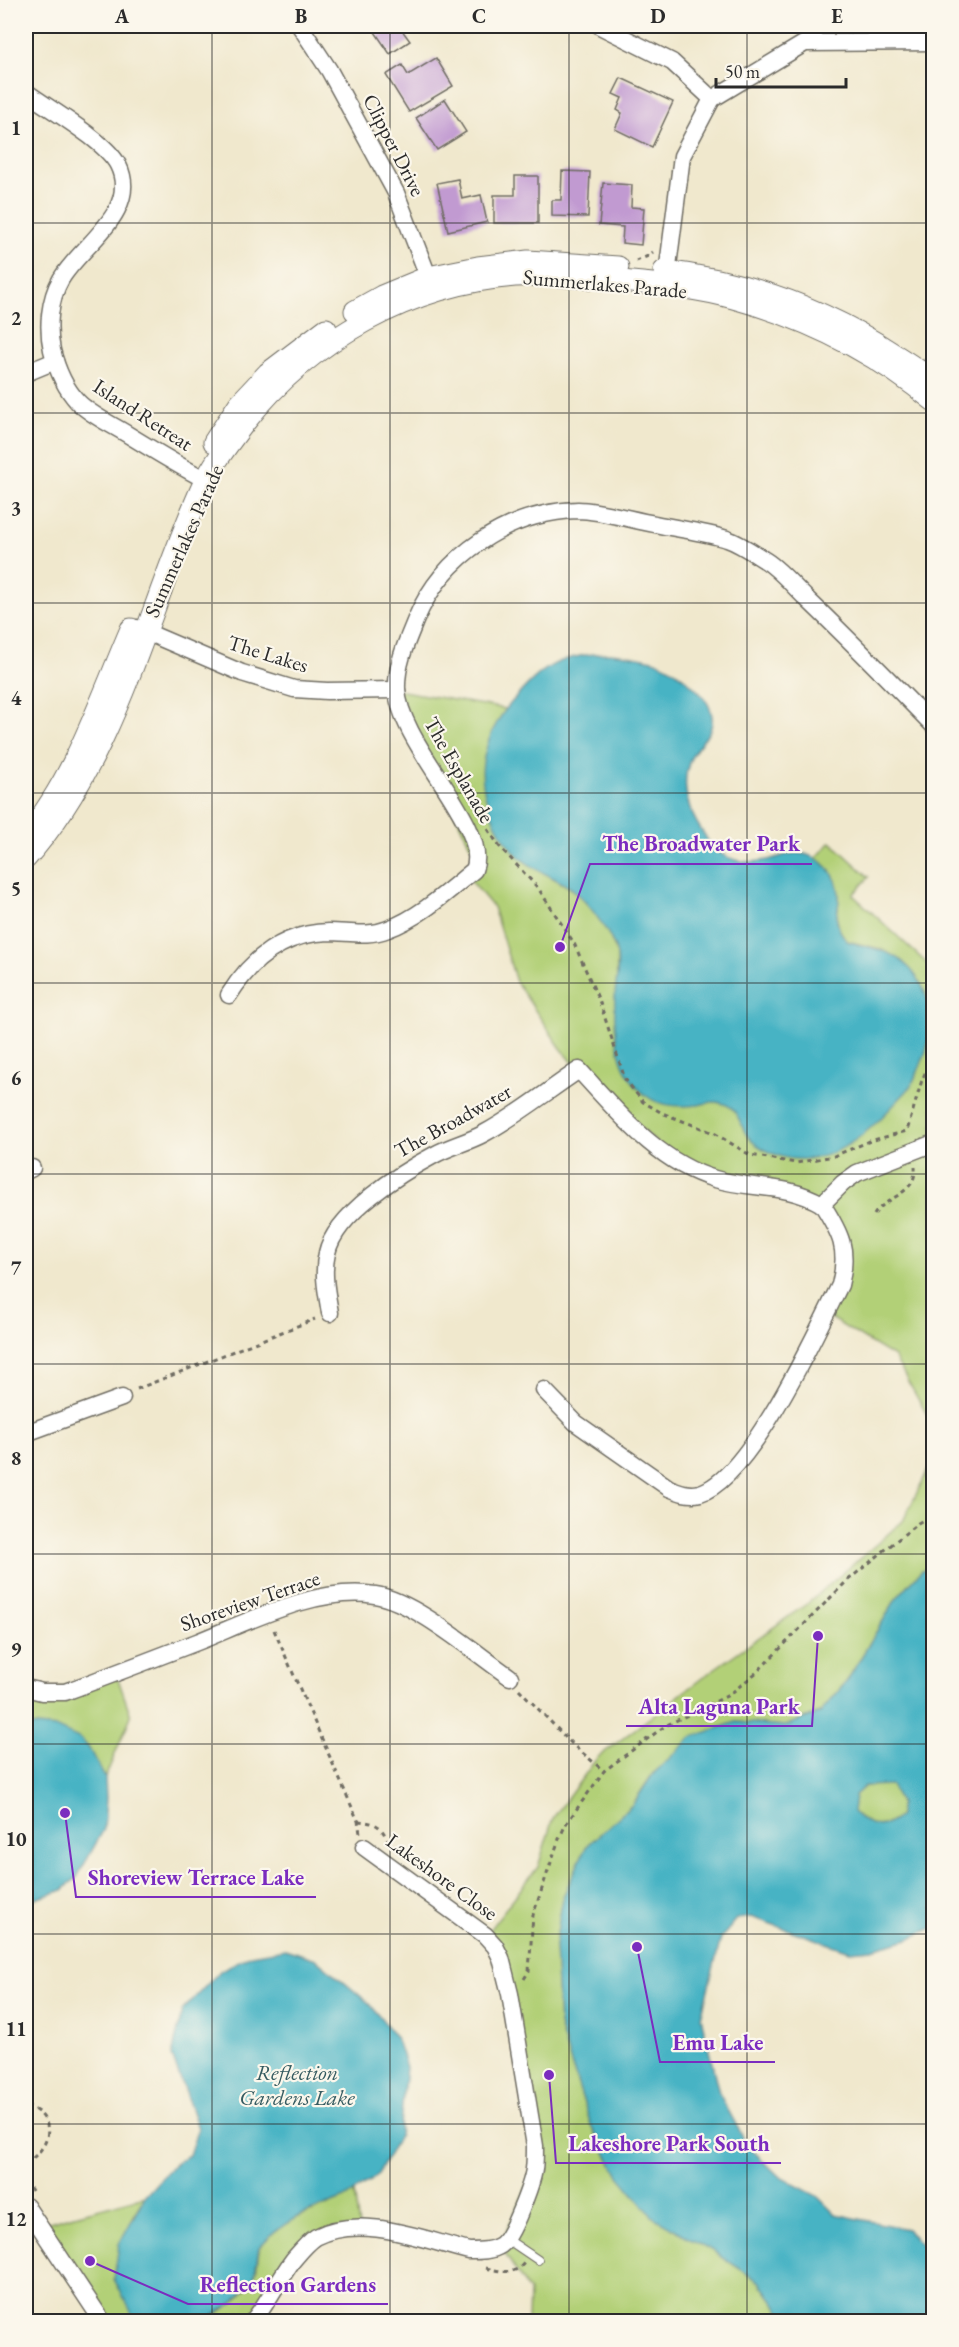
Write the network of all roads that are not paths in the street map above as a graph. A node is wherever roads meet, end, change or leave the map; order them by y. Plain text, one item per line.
1 (300, 26) edge
2 (600, 26) edge
3 (933, 42) edge
4 (26, 92) edge
5 (712, 99) junction
6 (666, 279) junction
7 (431, 285) junction
8 (55, 360) junction
9 (26, 373) edge
10 (927, 376) edge
11 (933, 401) edge
12 (200, 477) junction
13 (138, 629) junction
14 (397, 690) junction
15 (933, 726) edge
16 (26, 836) edge
17 (26, 858) edge
18 (229, 994) dead end
19 (933, 1143) edge
20 (822, 1204) junction
21 (330, 1313) road end
22 (544, 1390) dead end
23 (122, 1398) road end
24 (26, 1433) edge
25 (510, 1677) road end
26 (26, 1688) edge
27 (363, 1847) road end
28 (26, 2206) edge
29 (507, 2239) junction
30 (534, 2258) road end
31 (103, 2322) edge
32 (252, 2322) edge

1 - 7 street, Clipper Drive
2 - 5 street
3 - 5 street
4 - 8 street, Island Retreat
5 - 6 street
6 - 7 street, Summerlakes Parade
6 - 10 street, Summerlakes Parade
7 - 12 street, Summerlakes Parade
8 - 9 street
8 - 12 street, Island Retreat
10 - 11 street, Summerlakes Parade
12 - 13 street, Summerlakes Parade
13 - 14 street, The Lakes
13 - 16 street, Summerlakes Parade
13 - 17 street, Summerlakes Parade
14 - 15 street
14 - 18 street, The Esplanade
19 - 20 street
20 - 21 street, The Broadwater
20 - 22 street
23 - 24 street
25 - 26 street, Shoreview Terrace
27 - 29 street, Lakeshore Close
28 - 31 street
29 - 30 lane
29 - 32 street

